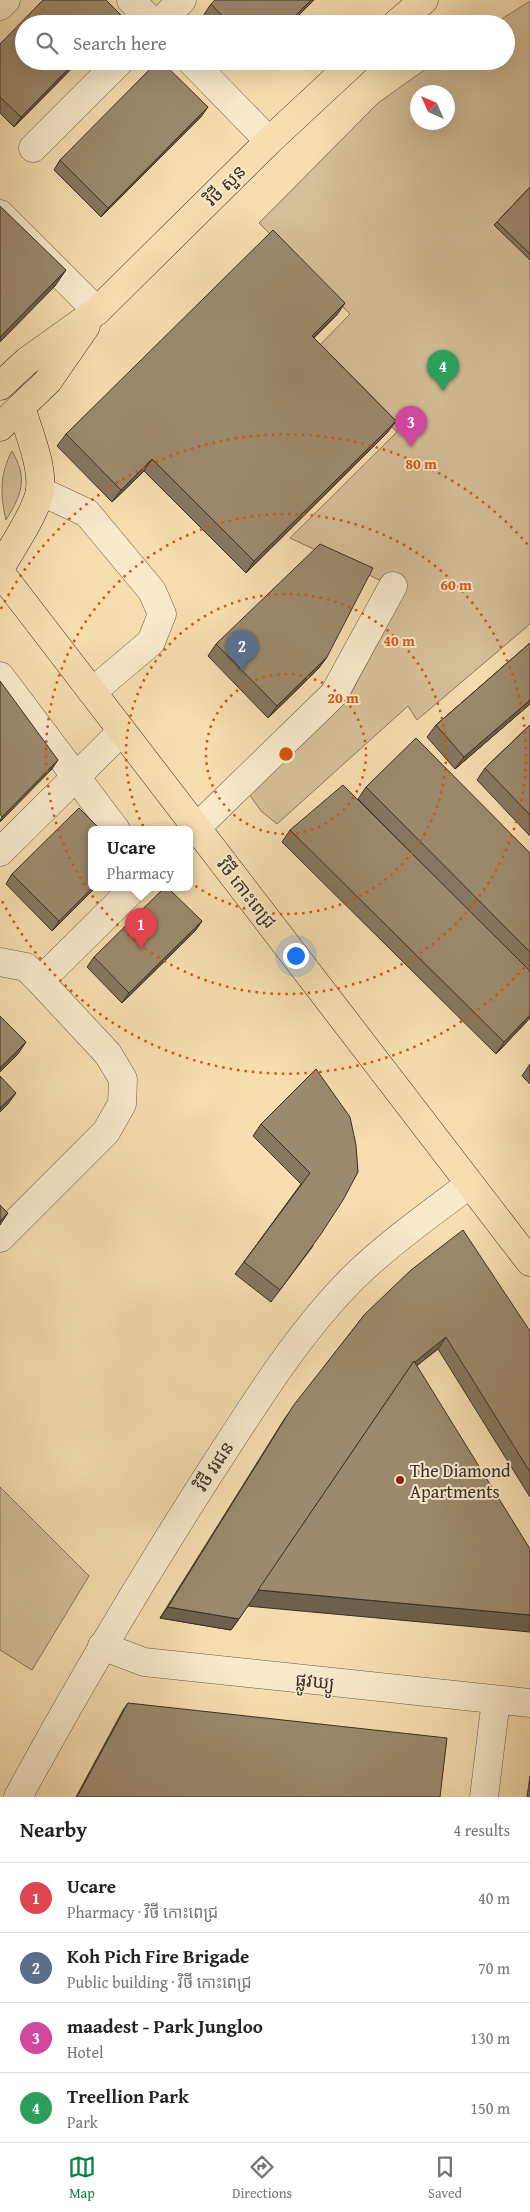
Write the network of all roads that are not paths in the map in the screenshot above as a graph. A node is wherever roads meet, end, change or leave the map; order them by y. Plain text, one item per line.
1 (6, 0) edge
2 (131, 0) edge
3 (182, 0) edge
4 (424, 0) edge
5 (0, 6) edge
6 (145, 15) edge
7 (167, 15) edge
8 (406, 15) edge
9 (111, 70) edge
10 (200, 70) edge
11 (345, 70) edge
12 (269, 141) junction
13 (33, 148) dead end
14 (0, 214) edge
15 (97, 311) junction
16 (0, 386) edge
17 (21, 407) junction
18 (0, 427) edge
19 (40, 491) junction
20 (0, 570) edge
21 (393, 586) dead end
22 (0, 676) edge
23 (92, 692) junction
24 (122, 731) junction
25 (76, 777) junction
26 (113, 826) edge
27 (189, 826) edge
28 (193, 831) edge
29 (0, 852) edge
30 (131, 891) edge
31 (0, 962) edge
32 (40, 981) junction
33 (470, 1184) junction
34 (0, 1238) edge
35 (530, 1261) edge
36 (102, 1646) junction
37 (496, 1700) junction
38 (530, 1703) edge
39 (18, 1797) edge
40 (484, 1797) edge

1 - 5 street
2 - 6 street
3 - 7 street
4 - 8 main road
9 - 13 street
10 - 12 street
11 - 12 main road, វិថី សួន
12 - 15 main road, វិថី សួន
14 - 15 street
15 - 16 main road, វិថី សួន
15 - 17 main road, វិថី សួន
17 - 18 main road, វិថី សួន
17 - 19 main road
19 - 20 main road
19 - 23 street
20 - 23 main road, វិថី កោះពេជ្រ
21 - 28 street
22 - 25 street
23 - 24 main road, វិថី កោះពេជ្រ
24 - 25 street
24 - 27 main road, វិថី កោះពេជ្រ
25 - 26 street
25 - 29 street
28 - 33 main road, វិថី កោះពេជ្រ
30 - 32 street
31 - 32 street
32 - 34 street
33 - 35 main road, វិថី កោះពេជ្រ
33 - 36 street, វិថី វរជន
36 - 37 street, ផ្លូវឃ្យូ
36 - 39 street, វិថី វរជន
37 - 38 street, ផ្លូវឃ្យូ
37 - 40 street

